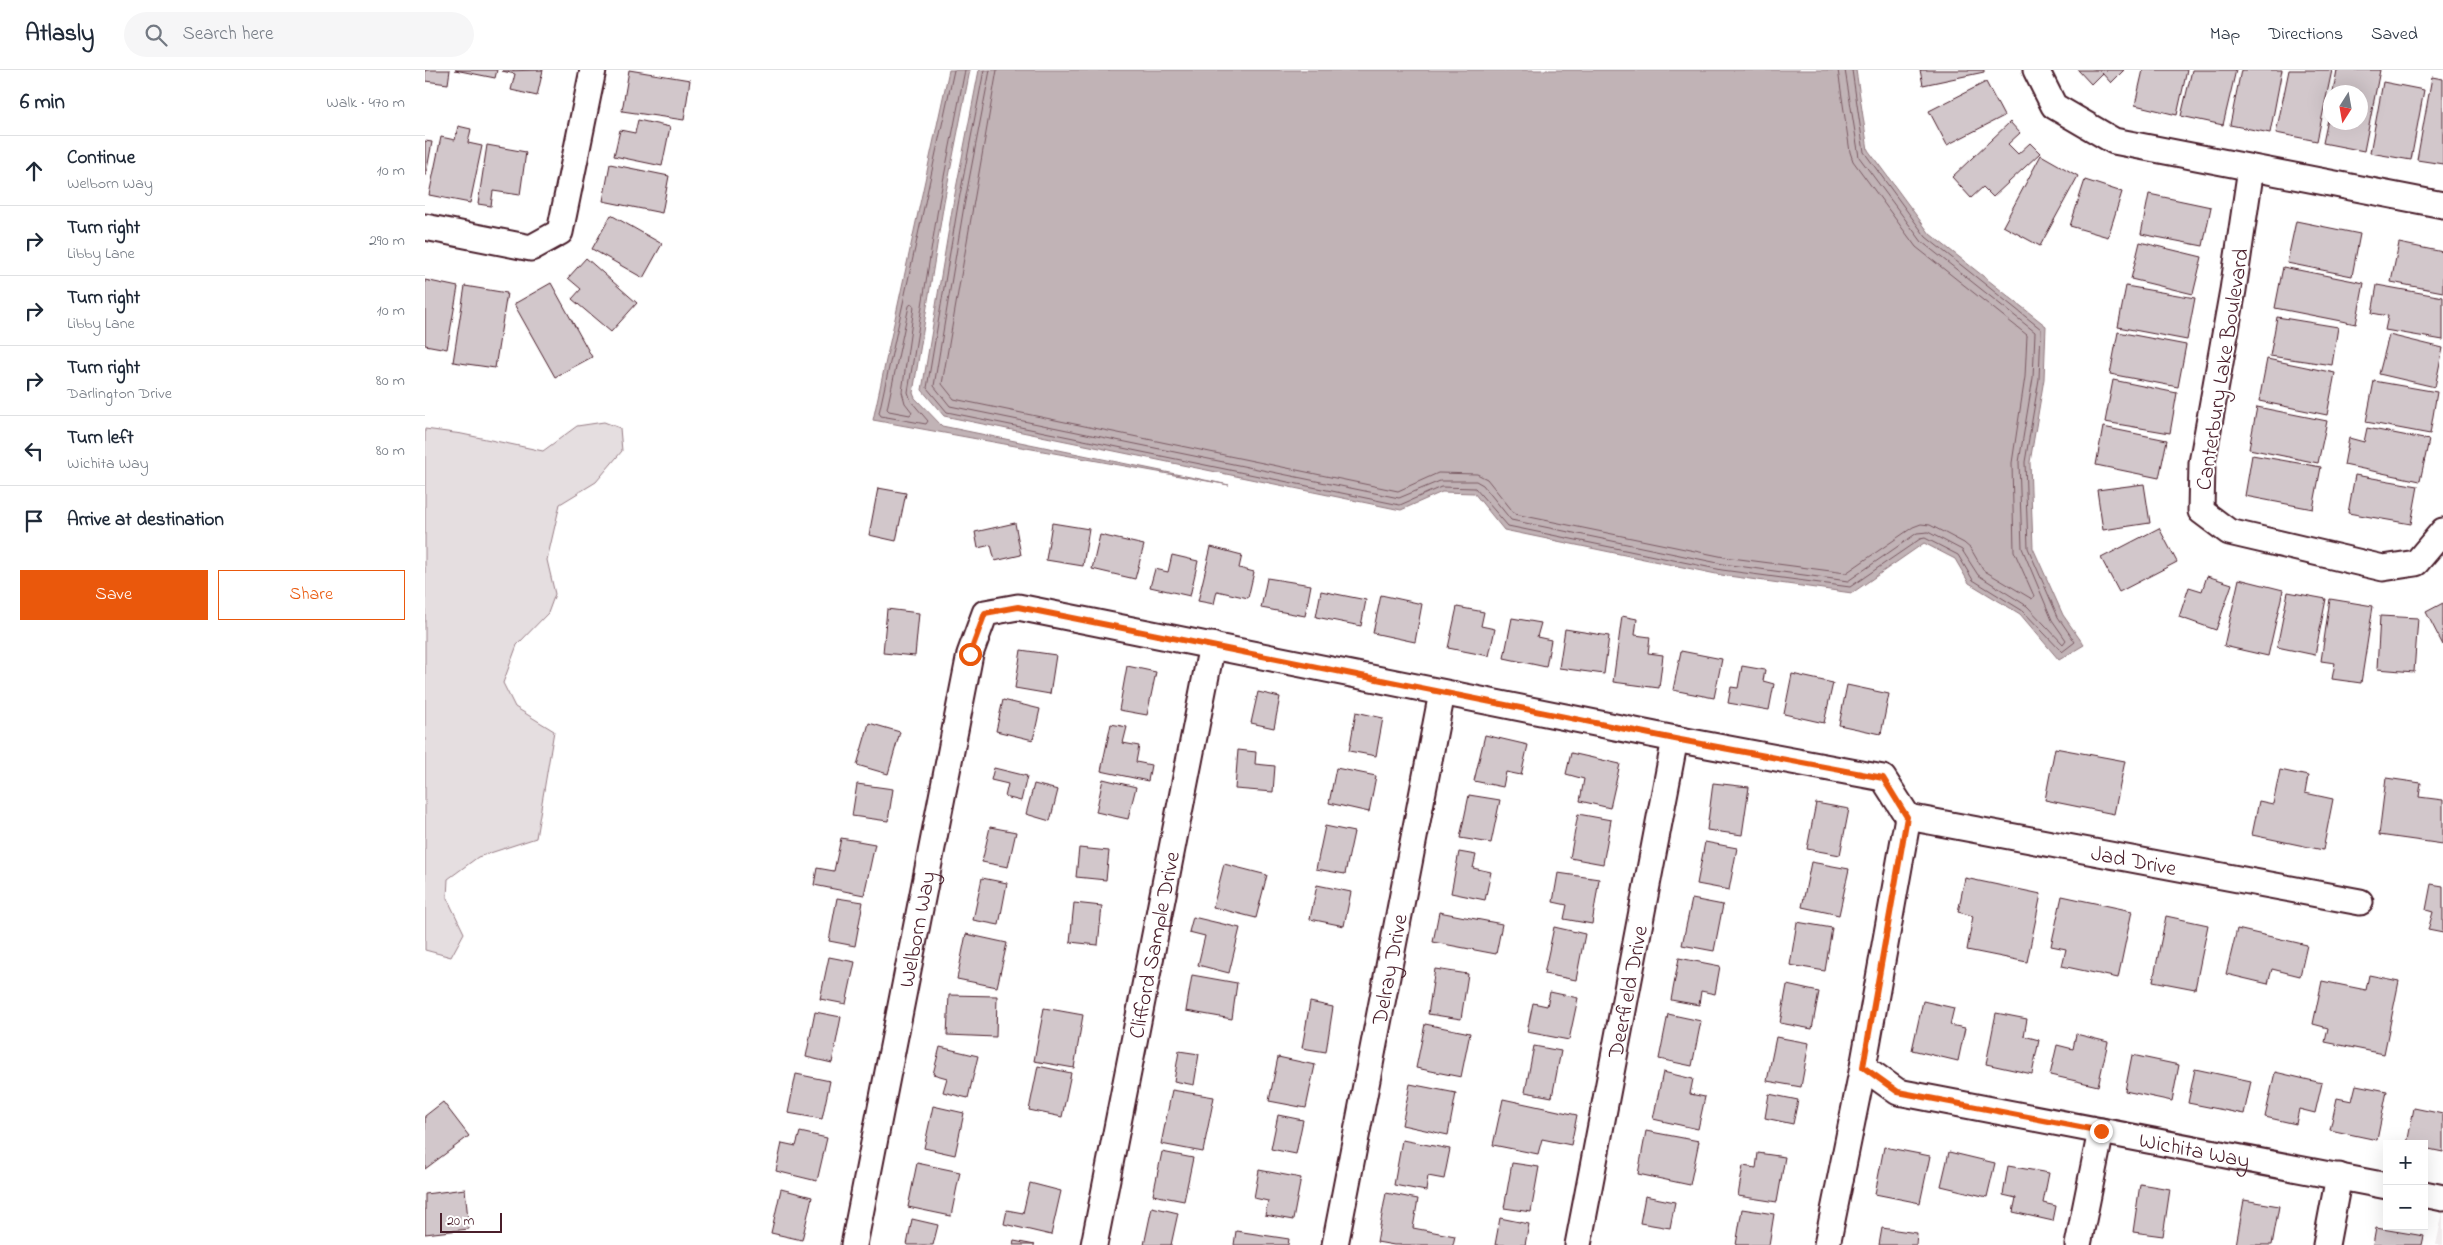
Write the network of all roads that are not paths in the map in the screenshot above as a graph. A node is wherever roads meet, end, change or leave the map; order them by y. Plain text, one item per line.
1 (593, 70) edge
2 (2036, 70) edge
3 (2251, 168) junction
4 (2443, 205) edge
5 (425, 227) edge
6 (2443, 531) edge
7 (1212, 645) junction
8 (1442, 693) junction
9 (1675, 739) junction
10 (1907, 817) junction
11 (2360, 902) dead end
12 (1863, 1067) junction
13 (2101, 1131) junction
14 (2339, 1176) junction
15 (2383, 1185) edge
16 (2428, 1195) edge
17 (2443, 1198) edge
18 (854, 1245) edge
19 (1094, 1245) edge
20 (1335, 1245) edge
21 (1578, 1245) edge
22 (1827, 1245) edge
23 (2078, 1245) edge
24 (2325, 1245) edge

1 - 5 street
2 - 3 street
3 - 4 street
3 - 6 street, Canterbury Lake Boulevard
7 - 8 street
7 - 18 street, Welborn Way
7 - 19 street, Clifford Sample Drive
8 - 9 street
8 - 20 street, Delray Drive
9 - 10 street
9 - 21 street, Deerfield Drive
10 - 11 street, Jad Drive
10 - 12 street
12 - 13 street, Wichita Way
12 - 22 street
13 - 14 street, Wichita Way
13 - 23 street
14 - 15 street, Wichita Way
14 - 24 street
16 - 17 street

